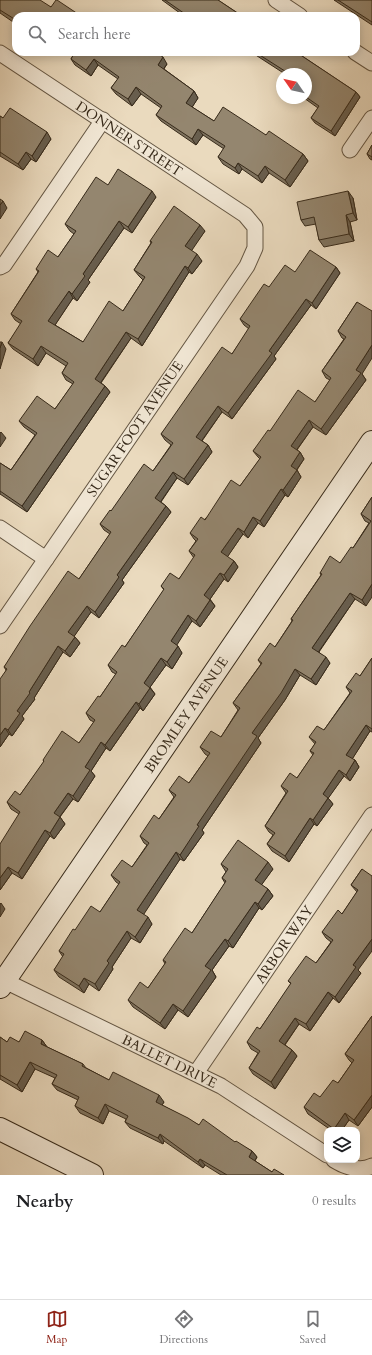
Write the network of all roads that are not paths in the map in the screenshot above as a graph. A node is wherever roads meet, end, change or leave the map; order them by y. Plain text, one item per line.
1 (276, 0) edge
2 (294, 12) edge
3 (0, 53) edge
4 (360, 55) edge
5 (372, 63) edge
6 (372, 118) edge
7 (103, 120) junction
8 (350, 150) dead end
9 (255, 227) joint
10 (0, 267) edge
11 (372, 442) edge
12 (0, 528) edge
13 (46, 559) junction
14 (0, 626) edge
15 (372, 815) edge
16 (2, 984) edge
17 (196, 1073) junction
18 (0, 1129) edge
19 (324, 1153) edge
20 (339, 1163) edge
21 (369, 1167) edge
22 (92, 1175) edge

1 - 2 street
3 - 7 street, DONNER STREET
4 - 5 street
6 - 8 street
7 - 9 street, DONNER STREET
7 - 10 street
9 - 13 street, SUGAR FOOT AVENUE
11 - 16 street, BROMLEY AVENUE
12 - 13 street
13 - 14 street, SUGAR FOOT AVENUE
15 - 17 street, ARBOR WAY
16 - 17 street, BALLET DRIVE
17 - 19 street, BALLET DRIVE
18 - 22 street
20 - 21 street

